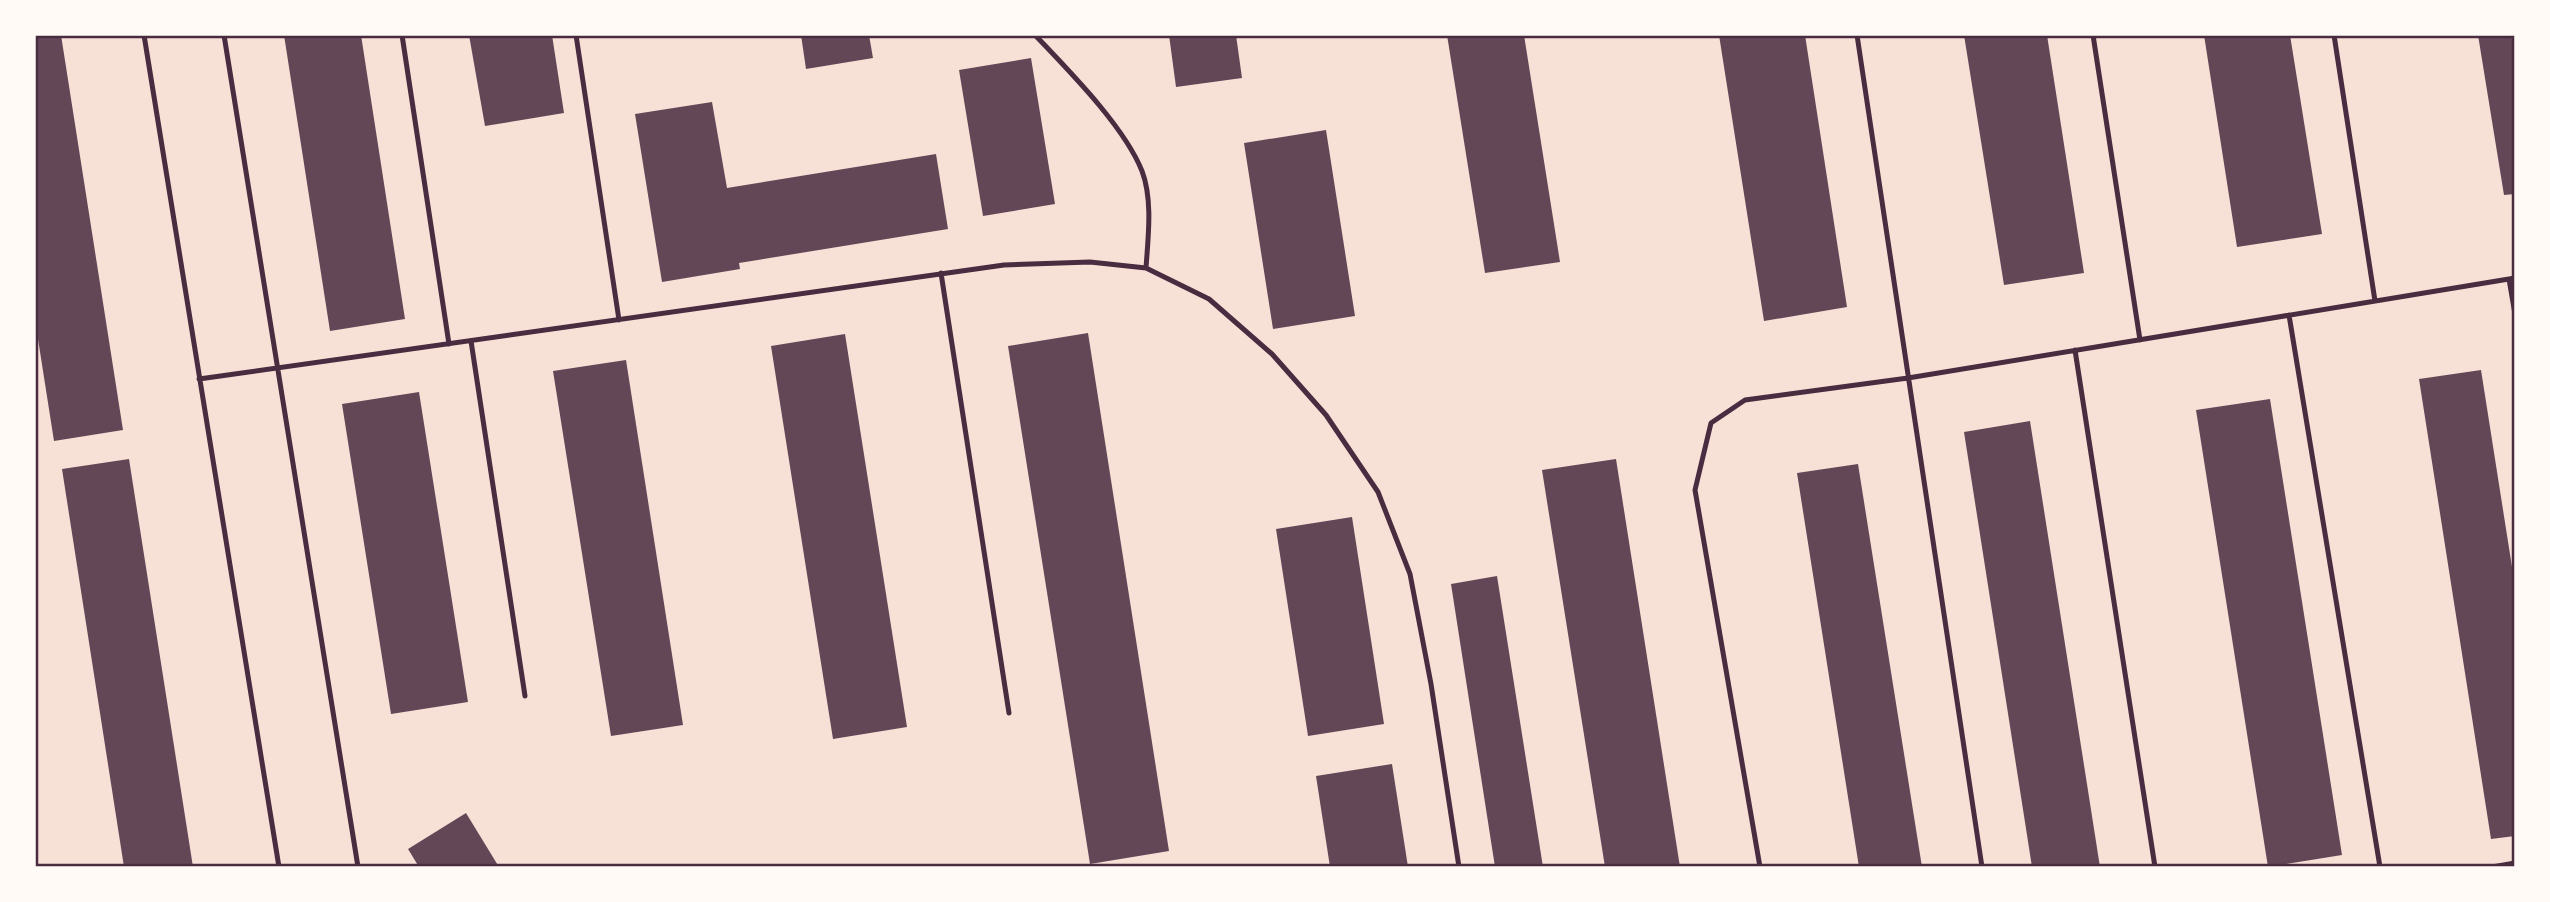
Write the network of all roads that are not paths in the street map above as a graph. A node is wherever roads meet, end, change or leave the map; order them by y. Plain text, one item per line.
1 (144, 35) edge
2 (224, 35) edge
3 (402, 35) edge
4 (576, 35) edge
5 (1035, 35) edge
6 (1857, 35) edge
7 (2093, 35) edge
8 (2334, 35) edge
9 (1146, 268) junction
10 (942, 273) junction
11 (2512, 278) edge
12 (2375, 301) junction
13 (2515, 314) edge
14 (2289, 315) junction
15 (619, 320) junction
16 (2140, 340) junction
17 (471, 341) junction
18 (449, 344) junction
19 (2075, 350) junction
20 (277, 369) junction
21 (1908, 378) junction
22 (199, 379) junction
23 (525, 696) dead end
24 (1009, 713) dead end
25 (2515, 863) edge
26 (279, 867) edge
27 (358, 867) edge
28 (1459, 867) edge
29 (1760, 867) edge
30 (1982, 867) edge
31 (2155, 867) edge
32 (2380, 867) edge
33 (2492, 867) edge

1 - 22 lane
2 - 20 lane
3 - 18 lane
4 - 15 lane
5 - 9 lane
6 - 21 lane
7 - 16 lane
8 - 12 lane
9 - 10 lane
9 - 28 lane
10 - 15 lane
10 - 24 lane
11 - 12 lane
11 - 13 lane
12 - 14 lane
14 - 16 lane
14 - 32 lane
15 - 17 lane
16 - 19 lane
17 - 18 lane
17 - 23 lane
18 - 20 lane
19 - 21 lane
19 - 31 lane
20 - 22 lane
20 - 27 lane
21 - 29 lane
21 - 30 lane
22 - 26 lane
25 - 33 lane

